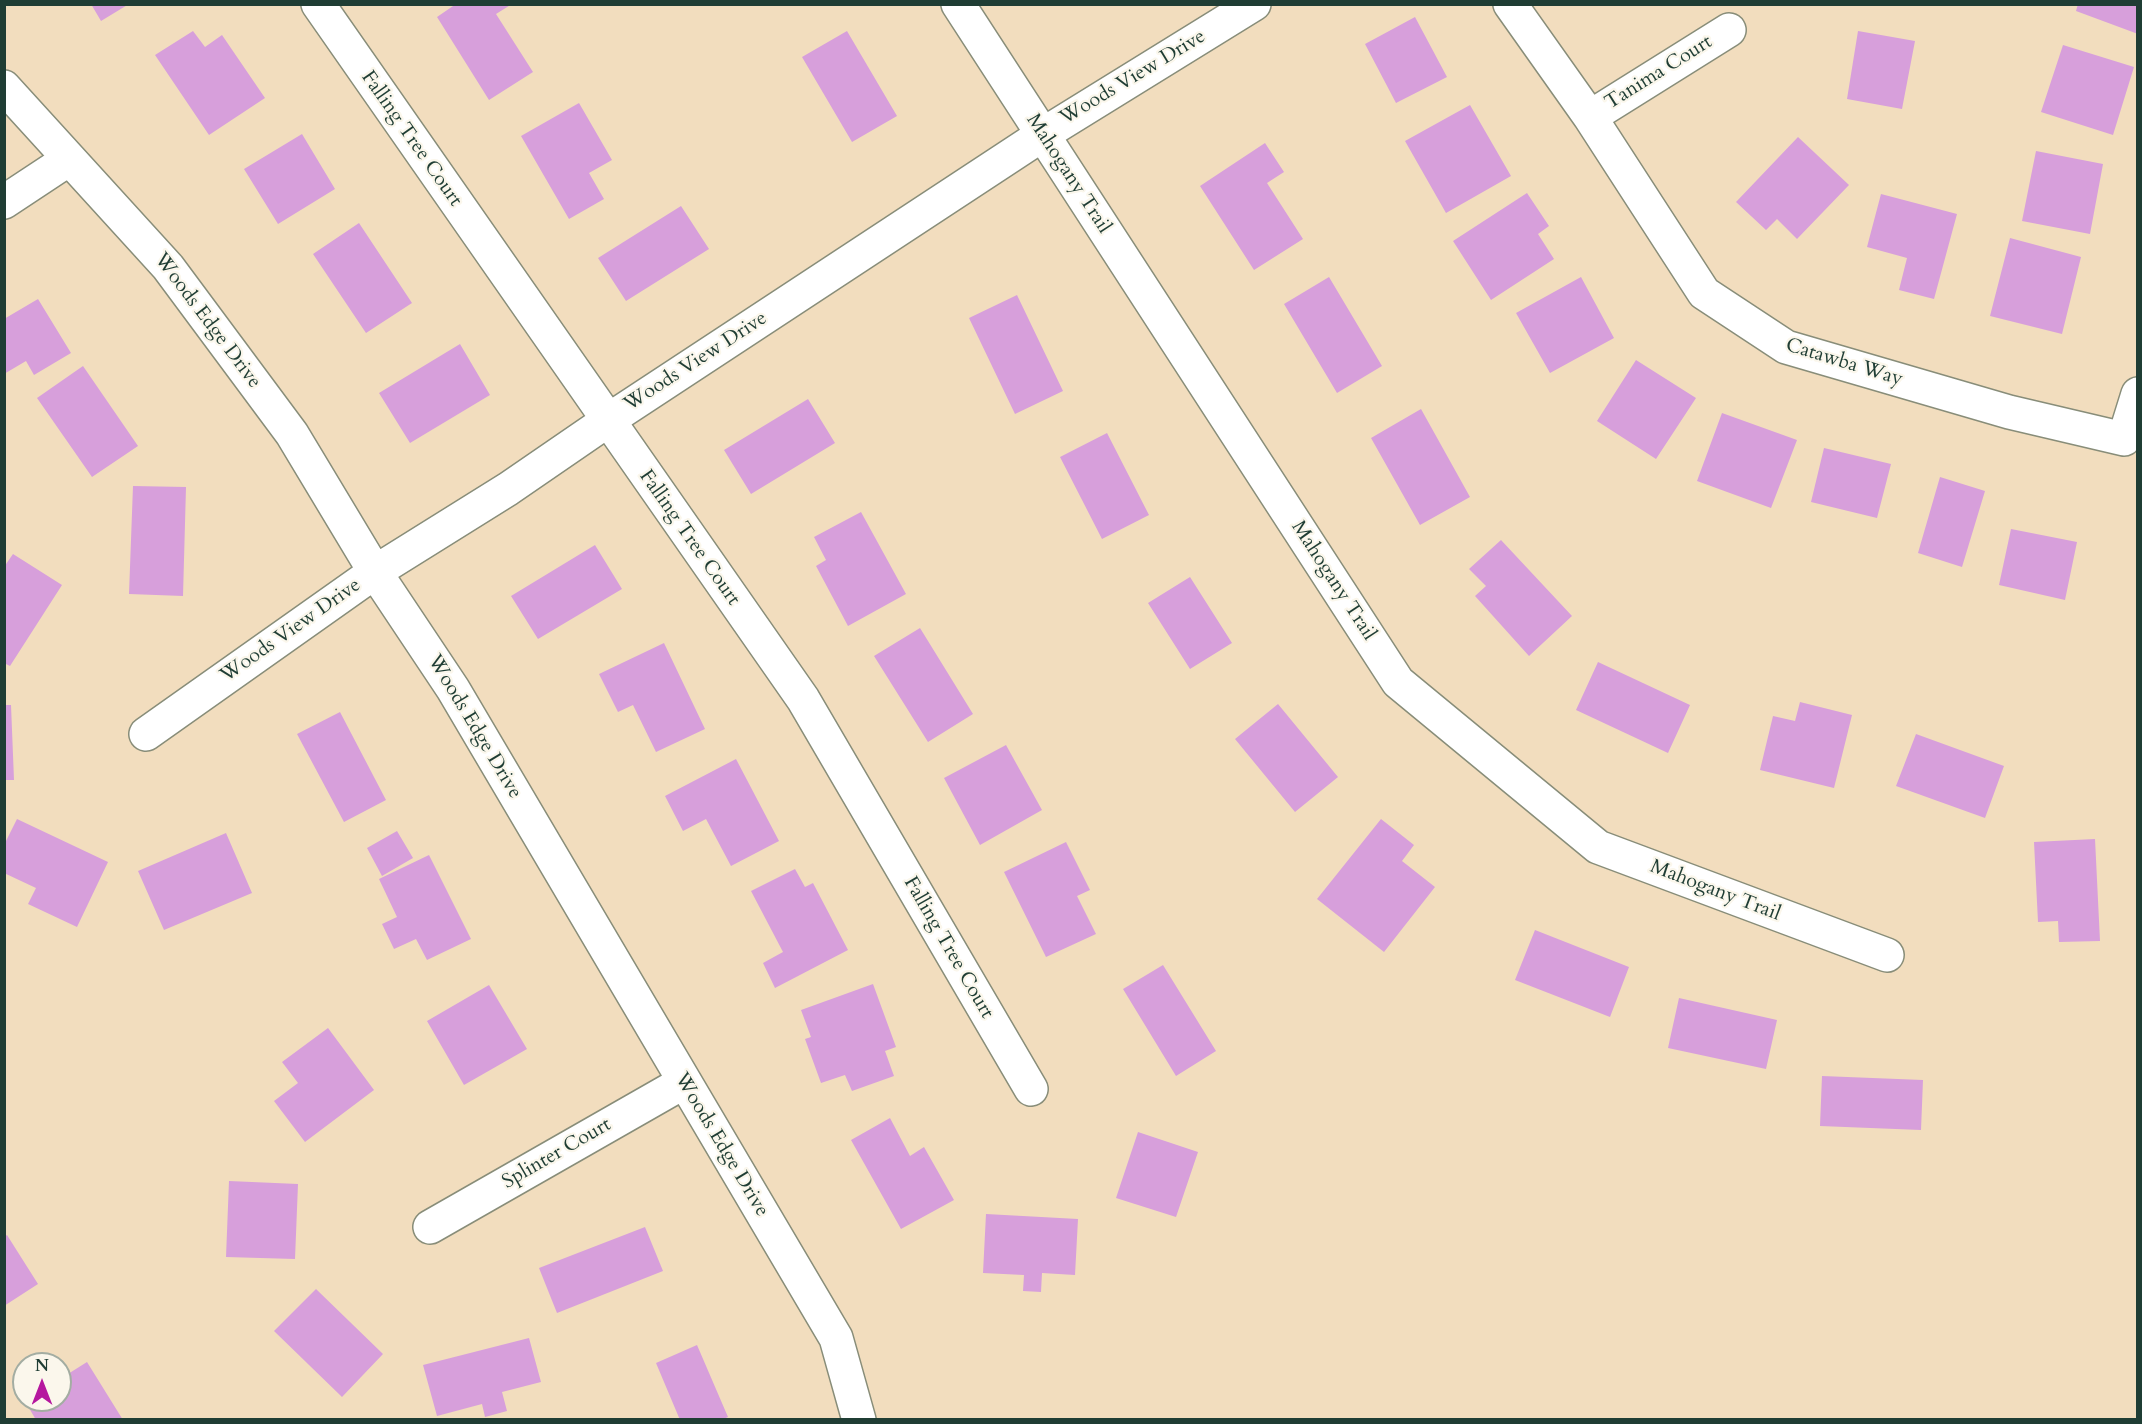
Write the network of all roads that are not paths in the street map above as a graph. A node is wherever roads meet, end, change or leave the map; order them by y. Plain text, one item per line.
1 (318, 4) edge
2 (958, 4) edge
3 (1254, 4) edge
4 (1510, 4) edge
5 (1729, 30) dead end
6 (4, 87) edge
7 (1590, 117) junction
8 (1042, 135) junction
9 (69, 159) junction
10 (4, 202) edge
11 (2138, 394) edge
12 (607, 421) junction
13 (375, 572) junction
14 (146, 734) dead end
15 (1887, 956) dead end
16 (684, 1082) junction
17 (1031, 1089) dead end
18 (430, 1227) dead end
19 (859, 1419) edge

1 - 12 street, Falling Tree Court
2 - 8 street, Mahogany Trail
3 - 8 street, Woods View Drive
4 - 7 street, Catawba Way
5 - 7 street, Tanima Court
6 - 9 street, Woods Edge Drive
7 - 11 street, Catawba Way
8 - 12 street, Woods View Drive
8 - 15 street, Mahogany Trail
9 - 10 street
9 - 13 street, Woods Edge Drive
12 - 13 street, Woods View Drive
12 - 17 street, Falling Tree Court
13 - 14 street, Woods View Drive
13 - 16 street, Woods Edge Drive
16 - 18 street, Splinter Court
16 - 19 street, Woods Edge Drive

